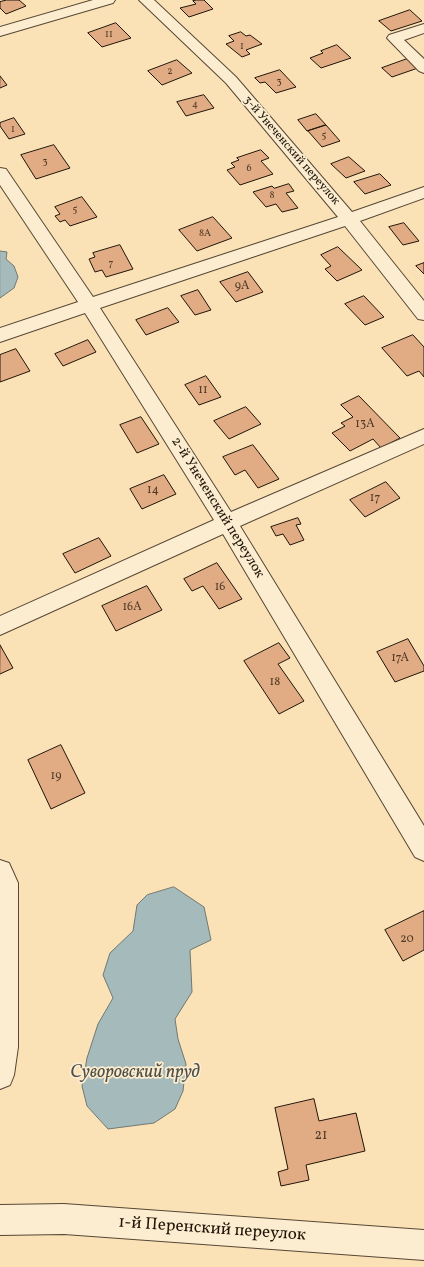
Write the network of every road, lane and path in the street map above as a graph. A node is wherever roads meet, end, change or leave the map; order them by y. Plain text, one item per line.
1 (108, 0) edge
2 (146, 0) edge
3 (424, 28) edge
4 (0, 32) edge
5 (424, 68) edge
6 (0, 173) edge
7 (424, 192) edge
8 (349, 219) junction
9 (89, 305) junction
10 (424, 314) edge
11 (0, 335) edge
12 (424, 436) edge
13 (228, 523) junction
14 (0, 626) edge
15 (424, 849) edge
16 (0, 872) edge
17 (0, 1075) edge
18 (0, 1220) edge
19 (424, 1245) edge

1 - 4 street
2 - 8 street, 3-й Унеченский переулок
3 - 5 street
6 - 9 street, 2-й Унеченский переулок
7 - 8 street
8 - 9 street
8 - 10 street, 3-й Унеченский переулок
9 - 11 street
9 - 13 street, 2-й Унеченский переулок
12 - 13 street
13 - 14 street
13 - 15 street, 2-й Унеченский переулок
16 - 17 street
18 - 19 street, 1-й Перенский переулок

